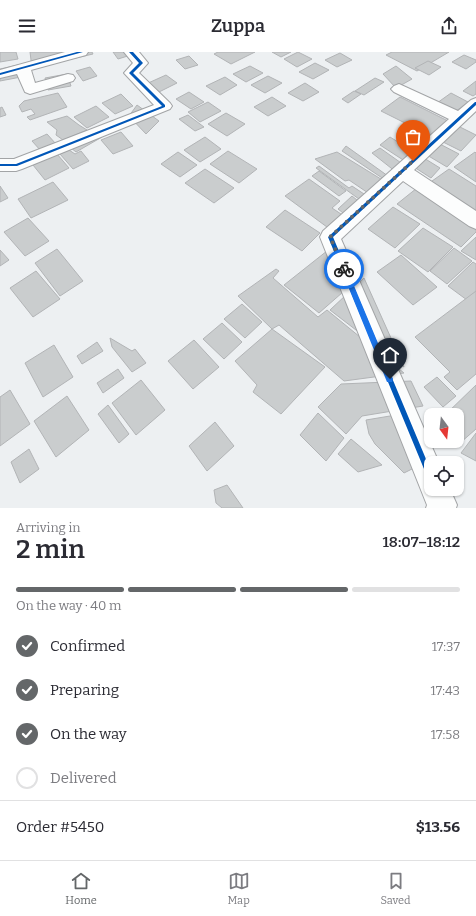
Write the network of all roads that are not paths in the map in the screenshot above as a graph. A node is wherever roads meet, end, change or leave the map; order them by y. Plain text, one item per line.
1 (81, 52) edge
2 (131, 52) edge
3 (23, 70) dead end
4 (0, 74) edge
5 (68, 78) dead end
6 (399, 89) dead end
7 (476, 102) edge
8 (459, 118) junction
9 (0, 165) edge
10 (402, 171) junction
11 (476, 221) edge
12 (424, 462) edge
13 (438, 496) edge
14 (441, 508) edge

1 - 4 street
2 - 9 street
3 - 5 street
6 - 8 street
7 - 8 street
8 - 10 street
10 - 11 street
10 - 12 street
13 - 14 street

